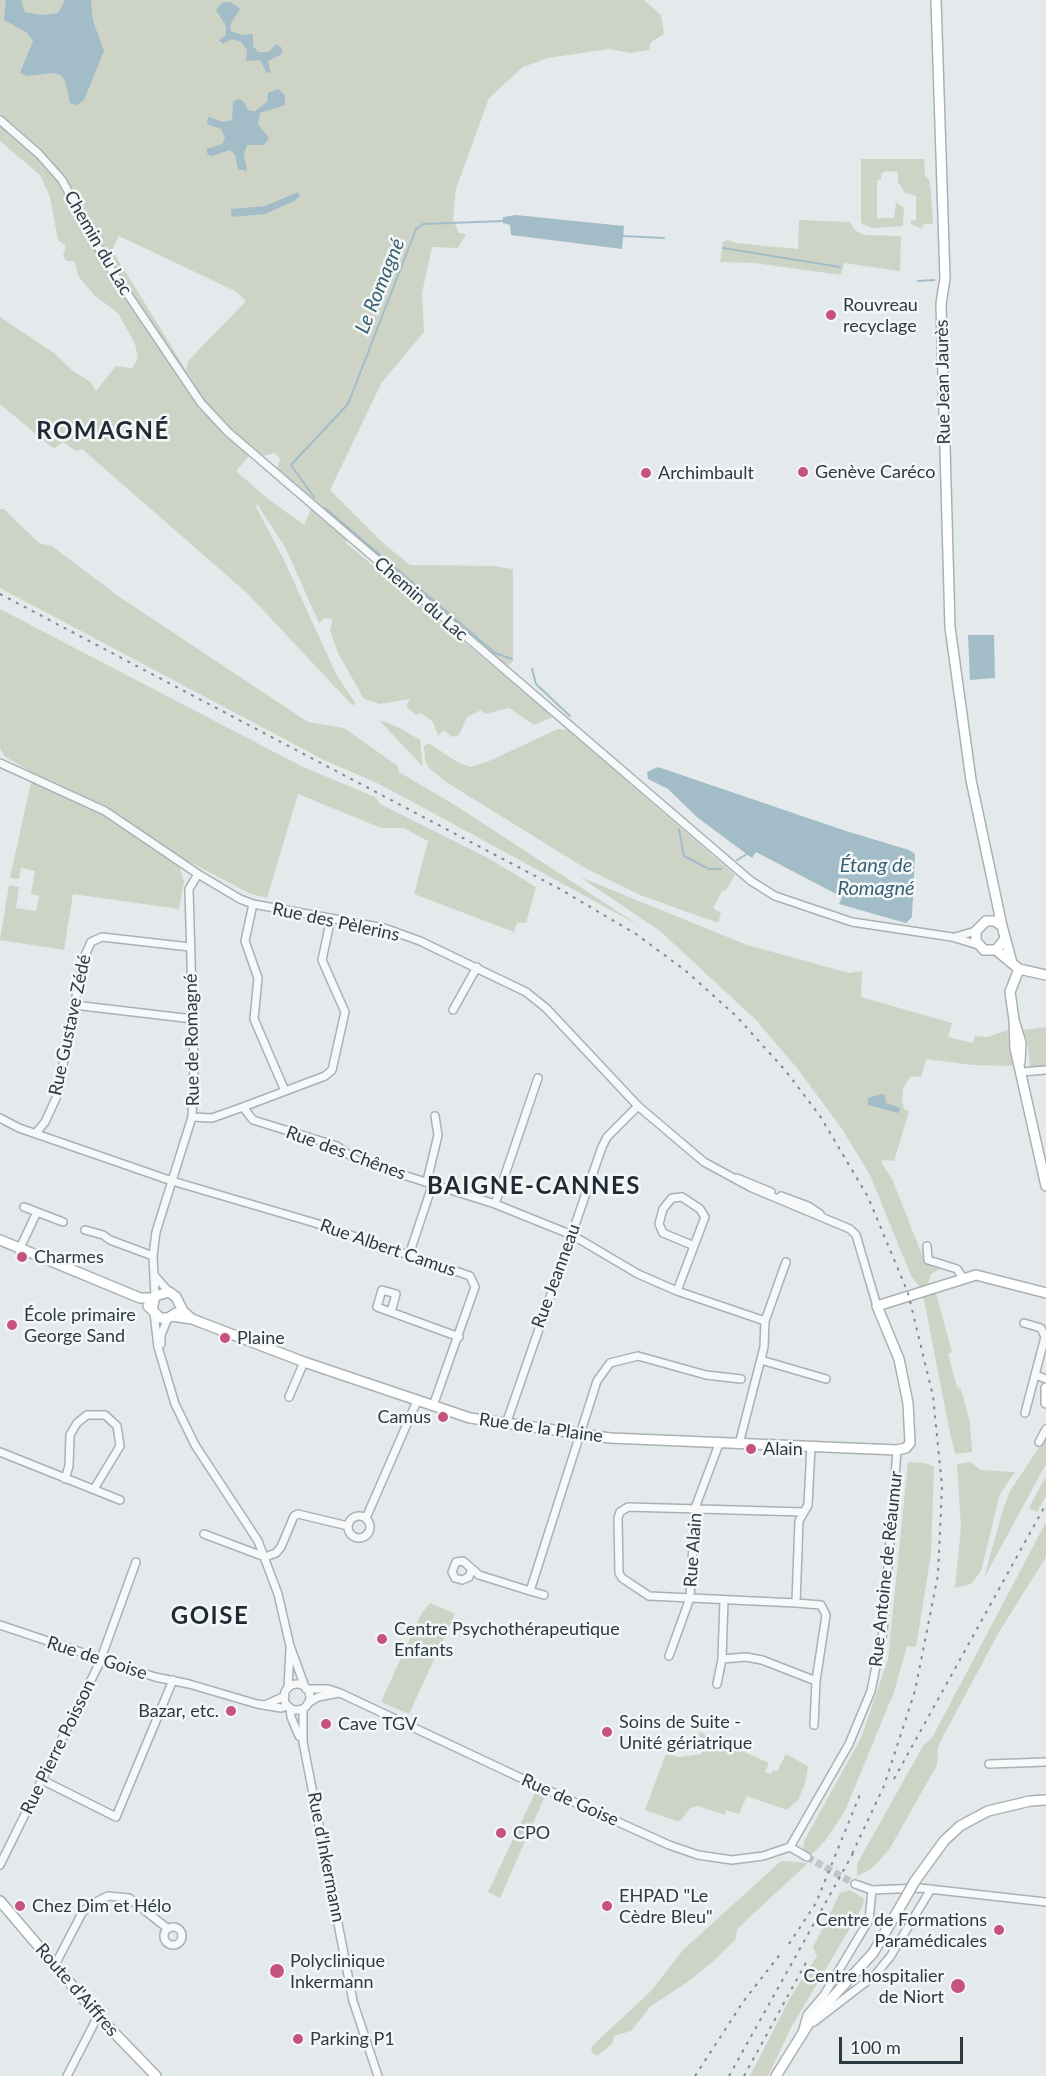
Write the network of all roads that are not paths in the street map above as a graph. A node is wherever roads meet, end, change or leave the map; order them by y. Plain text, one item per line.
1 (936, 0) edge
2 (0, 120) edge
3 (0, 763) edge
4 (198, 874) junction
5 (253, 904) junction
6 (998, 904) junction
7 (331, 918) junction
8 (990, 920) junction
9 (1002, 926) junction
10 (976, 931) junction
11 (952, 937) junction
12 (1004, 940) junction
13 (978, 945) junction
14 (190, 947) junction
15 (996, 950) junction
16 (1016, 966) junction
17 (477, 968) junction
18 (1046, 975) edge
19 (74, 1005) junction
20 (453, 1011) dead end
21 (193, 1019) junction
22 (1020, 1069) junction
23 (1046, 1070) edge
24 (538, 1078) dead end
25 (285, 1091) junction
26 (638, 1106) junction
27 (243, 1107) junction
28 (435, 1116) dead end
29 (192, 1117) junction
30 (0, 1118) edge
31 (36, 1133) junction
32 (172, 1181) junction
33 (430, 1182) junction
34 (1046, 1186) edge
35 (495, 1204) junction
36 (24, 1207) dead end
37 (37, 1212) junction
38 (63, 1222) dead end
39 (85, 1230) dead end
40 (572, 1235) junction
41 (0, 1240) edge
42 (692, 1245) junction
43 (927, 1246) dead end
44 (19, 1250) junction
45 (409, 1255) junction
46 (153, 1256) junction
47 (786, 1262) dead end
48 (154, 1274) junction
49 (963, 1278) junction
50 (677, 1290) junction
51 (169, 1292) junction
52 (1046, 1293) edge
53 (154, 1297) junction
54 (140, 1298) junction
55 (178, 1304) junction
56 (877, 1306) junction
57 (153, 1311) junction
58 (391, 1312) dead end
59 (170, 1317) junction
60 (192, 1319) junction
61 (765, 1321) junction
62 (1024, 1323) dead end
63 (459, 1337) junction
64 (161, 1356) junction
65 (761, 1360) junction
66 (304, 1362) junction
67 (1035, 1375) junction
68 (741, 1379) dead end
69 (826, 1379) dead end
70 (1046, 1379) edge
71 (1046, 1388) edge
72 (289, 1397) dead end
73 (417, 1401) junction
74 (1046, 1403) edge
75 (433, 1406) junction
76 (1025, 1413) dead end
77 (506, 1424) junction
78 (1046, 1429) edge
79 (579, 1435) junction
80 (1039, 1442) dead end
81 (719, 1444) junction
82 (739, 1444) junction
83 (811, 1447) junction
84 (902, 1449) junction
85 (0, 1452) edge
86 (64, 1479) junction
87 (93, 1490) junction
88 (120, 1500) dead end
89 (695, 1508) junction
90 (804, 1512) junction
91 (366, 1518) junction
92 (348, 1526) junction
93 (204, 1534) dead end
94 (265, 1557) junction
95 (136, 1562) dead end
96 (471, 1571) dead end
97 (530, 1591) junction
98 (544, 1595) dead end
99 (690, 1598) junction
100 (724, 1600) junction
101 (796, 1603) junction
102 (0, 1625) edge
103 (290, 1646) junction
104 (669, 1656) dead end
105 (722, 1659) junction
106 (100, 1660) junction
107 (173, 1680) junction
108 (816, 1680) junction
109 (717, 1684) dead end
110 (306, 1688) junction
111 (286, 1692) junction
112 (340, 1693) junction
113 (265, 1705) junction
114 (305, 1706) junction
115 (289, 1707) junction
116 (814, 1725) dead end
117 (303, 1742) junction
118 (1046, 1762) edge
119 (989, 1764) dead end
120 (42, 1780) junction
121 (1046, 1800) edge
122 (790, 1847) junction
123 (807, 1857) tunnel mouth
124 (0, 1865) edge
125 (855, 1884) tunnel mouth
126 (931, 1889) junction
127 (872, 1890) junction
128 (0, 1901) edge
129 (1046, 1902) edge
130 (167, 1928) dead end
131 (55, 1965) junction
132 (98, 2016) junction
133 (802, 2031) junction
134 (777, 2075) edge
135 (67, 2076) edge
136 (156, 2076) edge
137 (378, 2076) edge

1 - 6 street, Rue Jean Jaurès
2 - 11 street, Chemin du Lac
3 - 4 street, Rue des Pèlerins
4 - 5 street, Rue des Pèlerins
4 - 14 street, Rue de Romagné
5 - 7 street, Rue des Pèlerins
5 - 25 street
6 - 8 street
6 - 9 street, Rue Jean Jaurès
7 - 17 street, Rue des Pèlerins
7 - 25 street
8 - 9 street
8 - 10 street
9 - 12 street
10 - 11 street, Chemin du Lac
10 - 13 street
11 - 13 street, Chemin du Lac
12 - 15 street
12 - 16 street
13 - 15 street
14 - 19 street, Rue Gustave Zédé
14 - 21 street, Rue de Romagné
15 - 16 street
16 - 18 street
16 - 22 street
17 - 20 street
17 - 26 street, Rue des Pèlerins
19 - 21 street
19 - 31 street, Rue Gustave Zédé
21 - 29 street, Rue de Romagné
22 - 23 street
22 - 34 street
24 - 35 street
25 - 27 street
26 - 40 street, Rue Jeanneau
26 - 56 street, Rue des Pèlerins
27 - 29 street
27 - 33 street, Rue des Chênes
28 - 33 street
29 - 32 street, Rue de Romagné
30 - 31 street, Rue Albert Camus
31 - 32 street, Rue Albert Camus
32 - 45 street, Rue Albert Camus
32 - 46 street, Rue de Romagné
33 - 35 street, Rue des Chênes
33 - 45 street
35 - 40 street, Rue des Chênes
36 - 37 street
37 - 38 street
37 - 44 street
39 - 46 street
40 - 50 street, Rue des Chênes
40 - 77 street, Rue Jeanneau
41 - 44 street
42 - 42 street
42 - 50 street
43 - 49 street
44 - 54 street
45 - 63 street, Rue Albert Camus
46 - 48 street, Rue de Romagné
47 - 61 street
48 - 51 street
48 - 53 street, Rue de Romagné
49 - 52 street
49 - 56 street
50 - 61 street, Rue des Chênes
51 - 53 street
51 - 55 street
53 - 54 street
53 - 57 street
54 - 57 street
55 - 59 street
55 - 60 street, Rue de la Plaine
56 - 84 street
57 - 59 street
57 - 64 street
58 - 63 street
59 - 60 street, Rue de la Plaine
59 - 64 street
60 - 66 street, Rue de la Plaine
61 - 65 street
62 - 67 street
63 - 75 street, Rue Albert Camus
64 - 94 street
65 - 69 street
65 - 82 street
66 - 72 street
66 - 73 street, Rue de la Plaine
67 - 70 street
67 - 76 street
68 - 79 street
71 - 74 street
73 - 75 street, Rue de la Plaine
73 - 91 street
75 - 77 street, Rue de la Plaine
77 - 79 street, Rue de la Plaine
78 - 80 street
79 - 81 street, Rue de la Plaine
79 - 97 street
81 - 82 street, Rue de la Plaine
81 - 89 street, Rue Alain
82 - 83 street, Rue de la Plaine
83 - 84 street, Rue de la Plaine
83 - 90 street
84 - 122 street, Rue Antoine de Réaumur
85 - 86 street
86 - 87 street
86 - 87 street
87 - 88 street
89 - 90 street
89 - 99 street, Rue Alain
89 - 99 street
90 - 101 street
91 - 92 street
91 - 92 street
92 - 94 street
93 - 94 street
94 - 103 street
95 - 106 street, Rue Pierre Poisson
96 - 97 street
97 - 98 street
99 - 100 street
99 - 104 street, Rue Alain
100 - 101 street
100 - 105 street
101 - 108 street
102 - 106 street, Rue de Goise
103 - 110 street
103 - 111 street
105 - 108 street
105 - 109 street
106 - 107 street, Rue de Goise
106 - 120 street, Rue Pierre Poisson
107 - 113 street, Rue de Goise
107 - 120 street
108 - 116 street
110 - 111 street
110 - 112 street, Rue de Goise
110 - 114 street
111 - 113 street
111 - 115 street
112 - 114 street
112 - 122 street, Rue de Goise
113 - 115 street, Rue de Goise
114 - 115 street
114 - 117 street, Rue d'Inkermann
115 - 117 street, Rue d'Inkermann
117 - 137 street, Rue d'Inkermann
118 - 119 street
120 - 124 street, Rue Pierre Poisson
121 - 133 street, bridge
122 - 123 street
125 - 127 street
126 - 127 street
126 - 129 street
126 - 133 street
127 - 133 street
128 - 131 street, Route d'Aiffres
130 - 131 street
131 - 132 street, Route d'Aiffres
132 - 135 street
132 - 136 street, Route d'Aiffres
133 - 134 street

